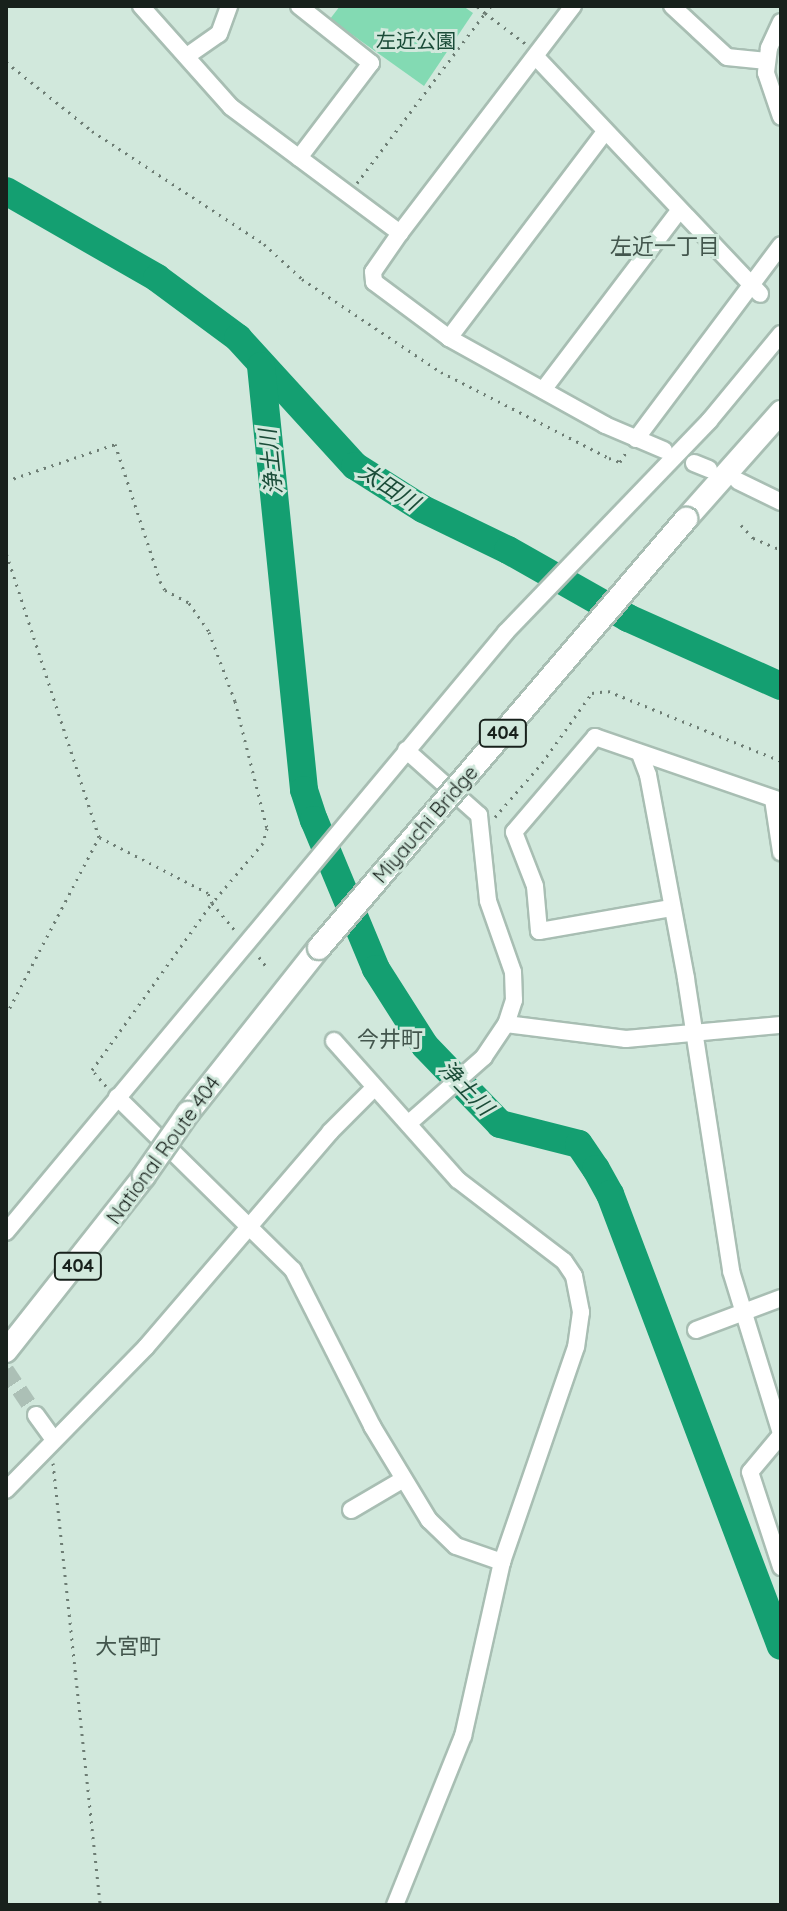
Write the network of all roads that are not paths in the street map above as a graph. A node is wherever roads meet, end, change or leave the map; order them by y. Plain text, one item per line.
1 (141, 6) edge
2 (229, 6) edge
3 (299, 6) edge
4 (573, 6) edge
5 (672, 6) edge
6 (781, 22) edge
7 (187, 56) junction
8 (536, 57) junction
9 (767, 61) junction
10 (781, 117) edge
11 (605, 132) junction
12 (299, 158) junction
13 (679, 211) junction
14 (400, 233) junction
15 (781, 245) edge
16 (755, 289) junction
17 (781, 334) edge
18 (449, 338) junction
19 (543, 390) junction
20 (781, 412) edge
21 (636, 439) junction
22 (664, 450) dead end
23 (738, 481) dead end
24 (781, 502) edge
25 (406, 750) junction
26 (640, 754) junction
27 (777, 800) edge
28 (781, 852) edge
29 (671, 908) junction
30 (319, 948) joint
31 (506, 1024) junction
32 (781, 1025) edge
33 (692, 1037) junction
34 (334, 1041) dead end
35 (374, 1088) junction
36 (117, 1097) junction
37 (408, 1124) junction
38 (252, 1226) junction
39 (6, 1232) edge
40 (781, 1298) edge
41 (740, 1313) junction
42 (696, 1330) dead end
43 (6, 1351) edge
44 (36, 1415) tunnel mouth
45 (781, 1434) edge
46 (54, 1440) junction
47 (402, 1480) junction
48 (6, 1490) edge
49 (351, 1510) dead end
50 (502, 1562) junction
51 (781, 1567) edge
52 (395, 1905) edge

1 - 7 street
2 - 7 street
3 - 12 street
4 - 8 street
5 - 9 street
6 - 9 street
7 - 12 street
8 - 11 street
8 - 14 street
9 - 10 street
11 - 13 street
11 - 18 street
12 - 14 street
13 - 16 street
13 - 19 street
14 - 18 street
15 - 16 street
16 - 21 street
17 - 25 street
18 - 19 street
19 - 21 street
20 - 30 highway, Miyauchi Bridge / 404, bridge
21 - 22 street
23 - 24 street
25 - 31 street
25 - 36 street
26 - 27 street
26 - 29 street
26 - 29 street
27 - 28 street
29 - 33 street
30 - 43 highway, National Route 404 / 404, bridge
31 - 33 street
31 - 37 street
32 - 33 street
33 - 41 street
34 - 35 street
35 - 37 street
35 - 38 street
36 - 38 street
36 - 39 street
37 - 50 street
38 - 46 street
38 - 47 street
40 - 41 street
41 - 42 street
41 - 45 street
44 - 46 street
45 - 51 street
46 - 48 street
47 - 49 street
47 - 50 street
50 - 52 street

